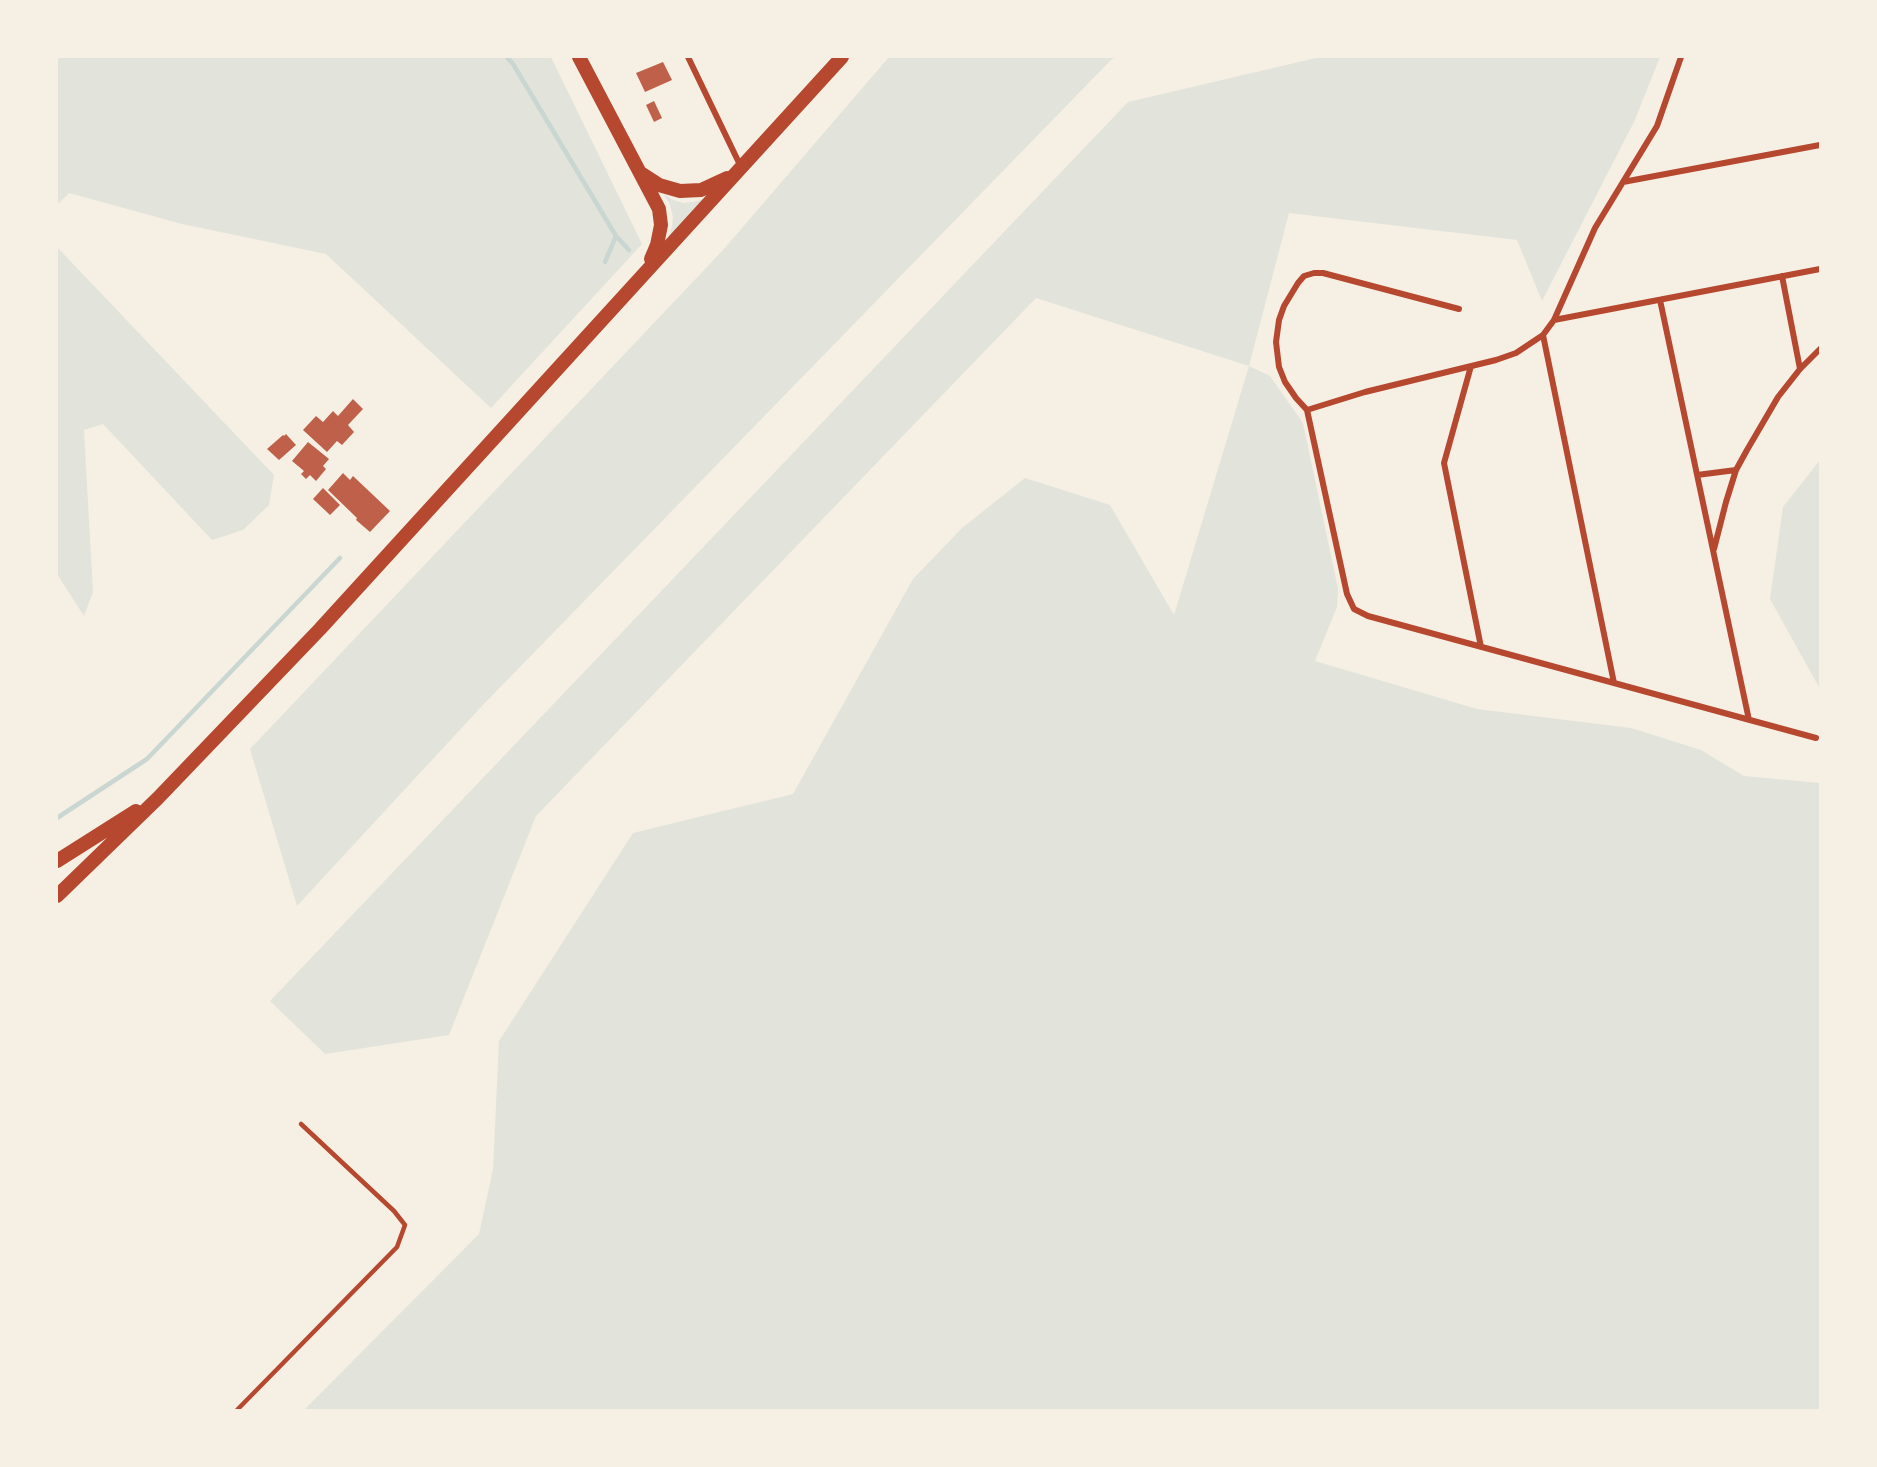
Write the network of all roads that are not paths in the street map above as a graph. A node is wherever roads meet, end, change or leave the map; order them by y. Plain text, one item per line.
1 (579, 57) edge
2 (688, 57) edge
3 (842, 57) edge
4 (1681, 57) edge
5 (1820, 145) edge
6 (741, 168) junction
7 (640, 172) junction
8 (1623, 182) junction
9 (647, 269) junction
10 (1820, 269) edge
11 (1782, 276) junction
12 (1660, 300) junction
13 (1459, 309) dead end
14 (1554, 320) junction
15 (1543, 335) junction
16 (1820, 349) edge
17 (1471, 366) junction
18 (1800, 369) junction
19 (1307, 410) junction
20 (1736, 470) junction
21 (1697, 475) junction
22 (1713, 553) junction
23 (1480, 647) junction
24 (1614, 683) junction
25 (1749, 720) junction
26 (1816, 738) dead end
27 (158, 798) junction
28 (57, 861) edge
29 (57, 896) edge
30 (302, 1124) dead end
31 (237, 1410) edge

1 - 7 main road
2 - 6 street
3 - 6 main road
4 - 8 street
5 - 8 street
6 - 7 main road
6 - 9 main road
7 - 9 main road
8 - 14 street
9 - 27 main road
10 - 11 street
11 - 12 street
11 - 18 street
12 - 14 street
12 - 21 street
13 - 19 street
14 - 15 street
15 - 17 street
15 - 24 street
16 - 18 street
17 - 19 street
17 - 23 street
18 - 20 street
19 - 23 street
20 - 21 street
20 - 22 street
21 - 22 street
22 - 25 street
23 - 24 street
24 - 25 street
25 - 26 street
27 - 28 main road
27 - 29 main road
30 - 31 lane

